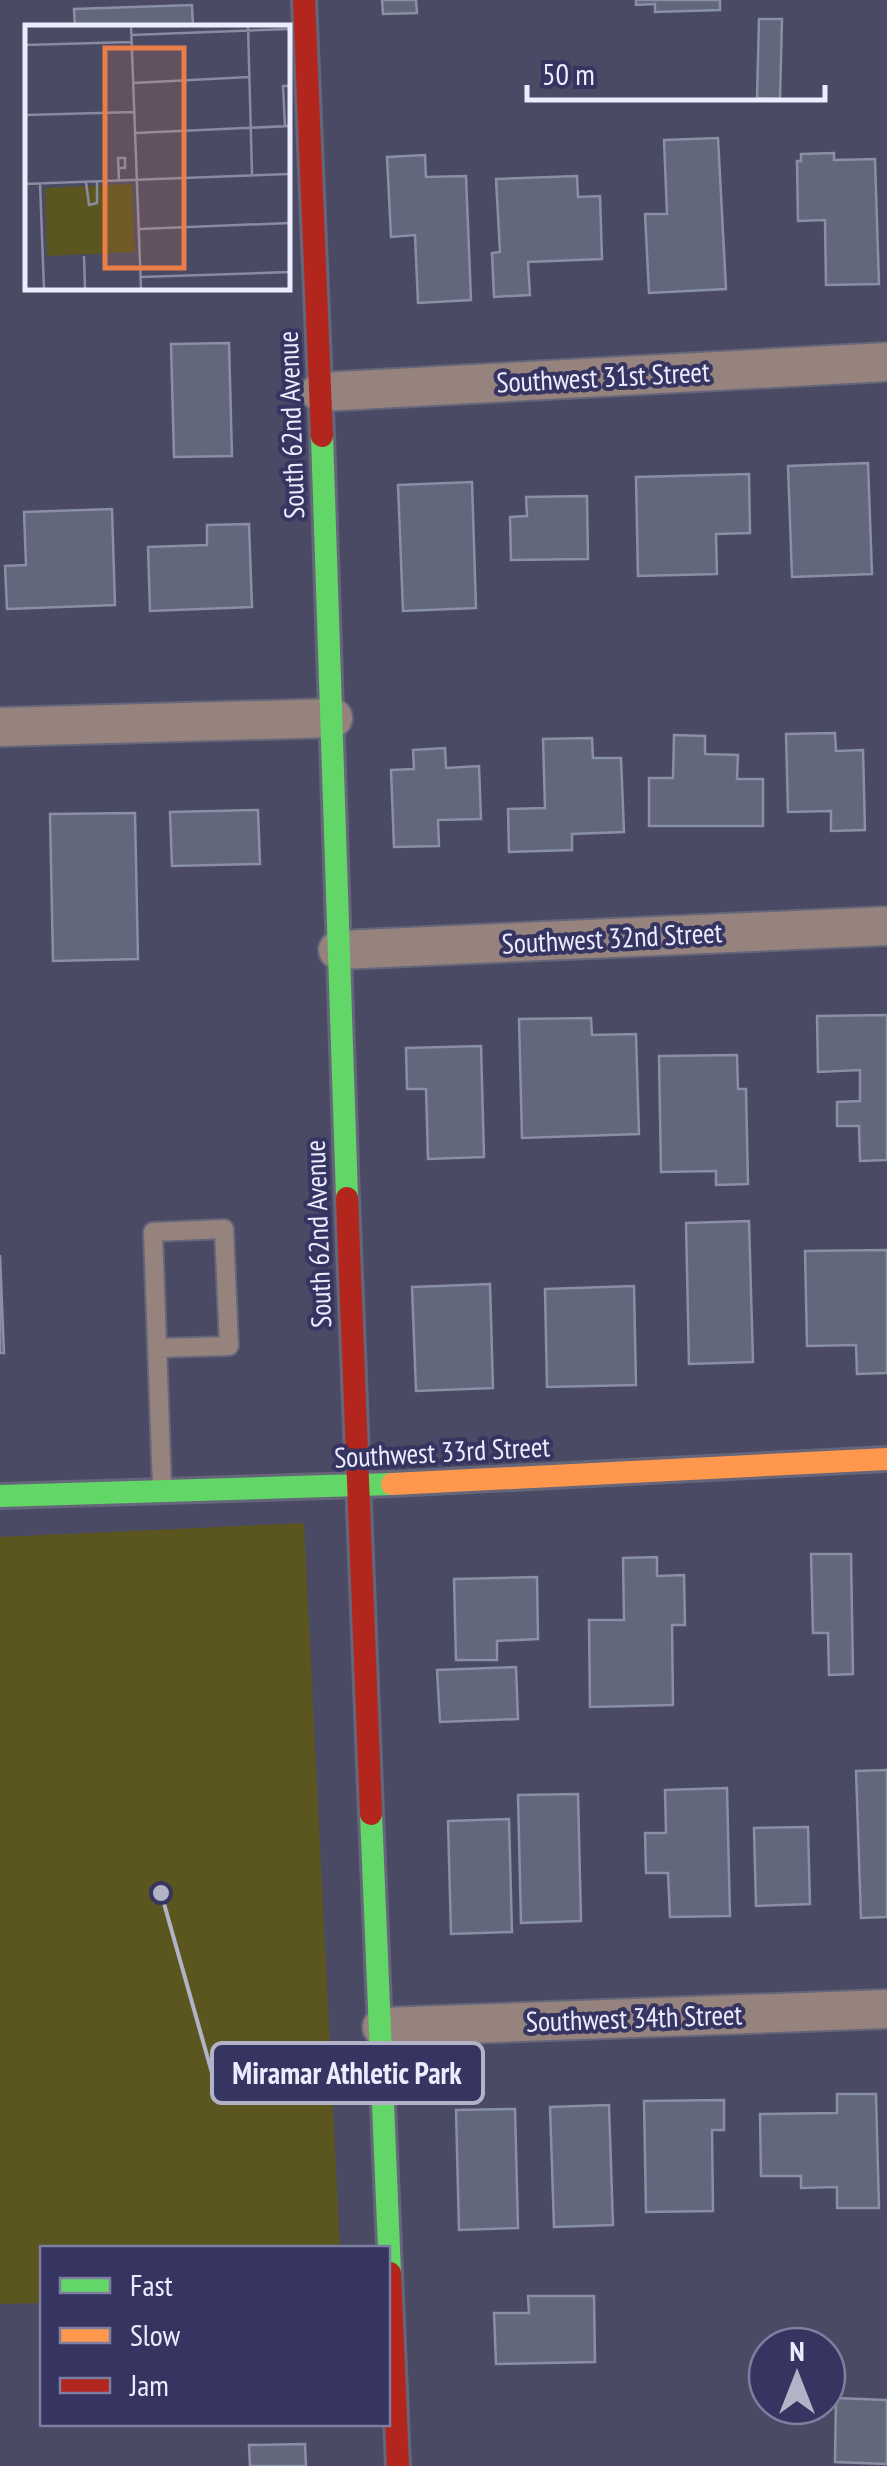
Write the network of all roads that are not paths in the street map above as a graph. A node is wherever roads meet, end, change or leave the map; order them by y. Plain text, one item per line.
1 (304, 0) edge
2 (887, 362) edge
3 (320, 392) junction
4 (334, 718) junction
5 (0, 727) edge
6 (887, 926) edge
7 (338, 950) junction
8 (158, 1348) junction
9 (887, 1459) edge
10 (357, 1486) junction
11 (162, 1492) junction
12 (0, 1496) edge
13 (887, 2010) edge
14 (382, 2027) junction
15 (390, 2246) edge
16 (390, 2246) edge
17 (398, 2466) edge

1 - 3 street, South 62nd Avenue
2 - 3 street, Southwest 31st Street
3 - 4 street, South 62nd Avenue
4 - 5 street
4 - 7 street, South 62nd Avenue
6 - 7 street, Southwest 32nd Street
7 - 10 street, South 62nd Avenue
8 - 8 lane
8 - 11 lane
9 - 10 street, Southwest 33rd Street
10 - 11 street, Southwest 33rd Street
10 - 14 street, South 62nd Avenue
11 - 12 street, Southwest 33rd Street
13 - 14 street, Southwest 34th Street
14 - 15 street, South 62nd Avenue
16 - 17 street, South 62nd Avenue

